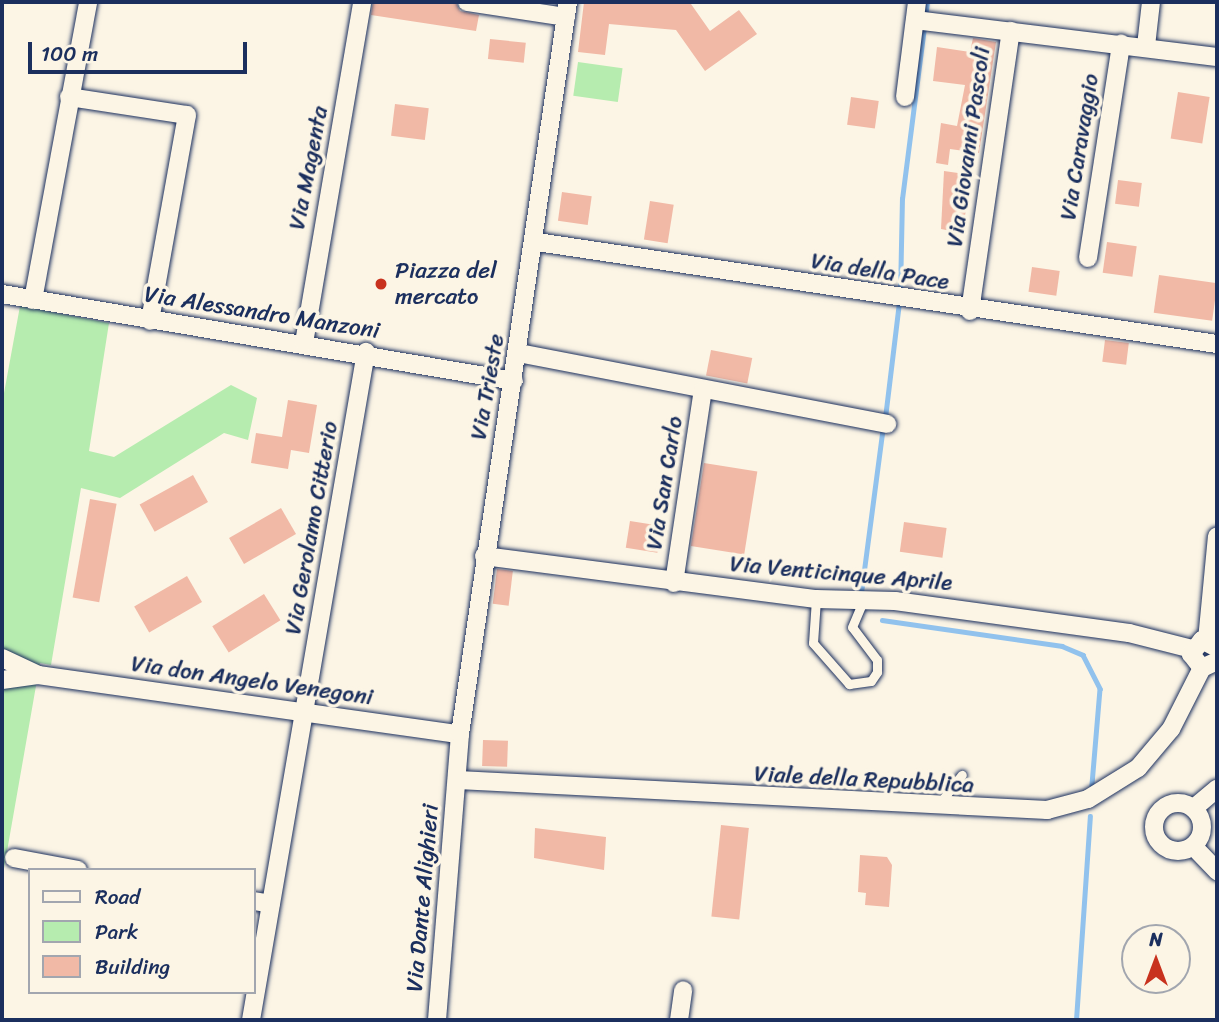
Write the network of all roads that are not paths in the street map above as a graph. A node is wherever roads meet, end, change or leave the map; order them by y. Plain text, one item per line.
1 (88, 2) edge
2 (362, 2) edge
3 (467, 2) edge
4 (1151, 2) edge
5 (567, 9) edge
6 (920, 16) edge
7 (1011, 31) junction
8 (1121, 44) junction
9 (1146, 46) junction
10 (1217, 57) edge
11 (69, 97) junction
12 (905, 97) dead end
13 (537, 242) junction
14 (1088, 258) dead end
15 (2, 294) edge
16 (33, 300) junction
17 (970, 311) junction
18 (150, 321) junction
19 (304, 343) junction
20 (1217, 344) edge
21 (366, 352) junction
22 (519, 353) junction
23 (514, 381) junction
24 (703, 390) junction
25 (883, 423) dead end
26 (1217, 536) edge
27 (484, 556) junction
28 (674, 583) junction
29 (816, 599) junction
30 (862, 604) junction
31 (1205, 646) edge
32 (2, 658) edge
33 (1213, 663) edge
34 (38, 676) junction
35 (2, 680) edge
36 (304, 713) junction
37 (460, 734) junction
38 (962, 775) dead end
39 (458, 780) junction
40 (1217, 789) edge
41 (1194, 808) junction
42 (938, 809) junction
43 (1193, 846) junction
44 (14, 858) dead end
45 (62, 868) edge
46 (1217, 871) edge
47 (262, 902) edge
48 (256, 966) edge
49 (683, 990) dead end
50 (253, 994) edge
51 (251, 1020) edge
52 (437, 1020) edge
53 (679, 1020) edge

1 - 11 street
2 - 19 street, Via Magenta
3 - 5 street
4 - 9 street
5 - 13 street, Via Trieste
6 - 7 street
6 - 12 street
7 - 8 street
7 - 17 street, Via Giovanni Pascoli
8 - 9 street
8 - 14 street, Via Caravaggio
9 - 10 street
11 - 16 street
11 - 18 street
13 - 17 street, Via della Pace
13 - 22 street, Via Trieste
15 - 16 street, Via Alessandro Manzoni
16 - 18 street, Via Alessandro Manzoni
17 - 20 street, Via della Pace
18 - 19 street, Via Alessandro Manzoni
19 - 21 street, Via Alessandro Manzoni
21 - 23 street, Via Alessandro Manzoni
21 - 36 street, Via Gerolamo Citterio
22 - 23 street, Via Trieste
22 - 24 street
23 - 27 street, Via Trieste
24 - 25 street
24 - 28 street, Via San Carlo
26 - 31 street
27 - 28 street, Via Venticinque Aprile
27 - 37 street, Via Trieste
28 - 29 street, Via Venticinque Aprile
29 - 30 street, Via Venticinque Aprile
29 - 30 lane
30 - 31 street, Via Venticinque Aprile
31 - 33 street
32 - 34 street, Via don Angelo Venegoni
33 - 42 street, Viale della Repubblica
34 - 35 street, Via don Angelo Venegoni
34 - 36 street, Via don Angelo Venegoni
36 - 37 street, Via don Angelo Venegoni
36 - 47 street, Via Gerolamo Citterio
37 - 39 street, Via Trieste
38 - 42 lane
39 - 42 street, Viale della Repubblica
39 - 52 street, Via Dante Alighieri
40 - 41 street
41 - 43 street
41 - 43 street
43 - 46 street
44 - 45 street
47 - 48 street, Via Gerolamo Citterio
49 - 53 street
50 - 51 street, Via Gerolamo Citterio

